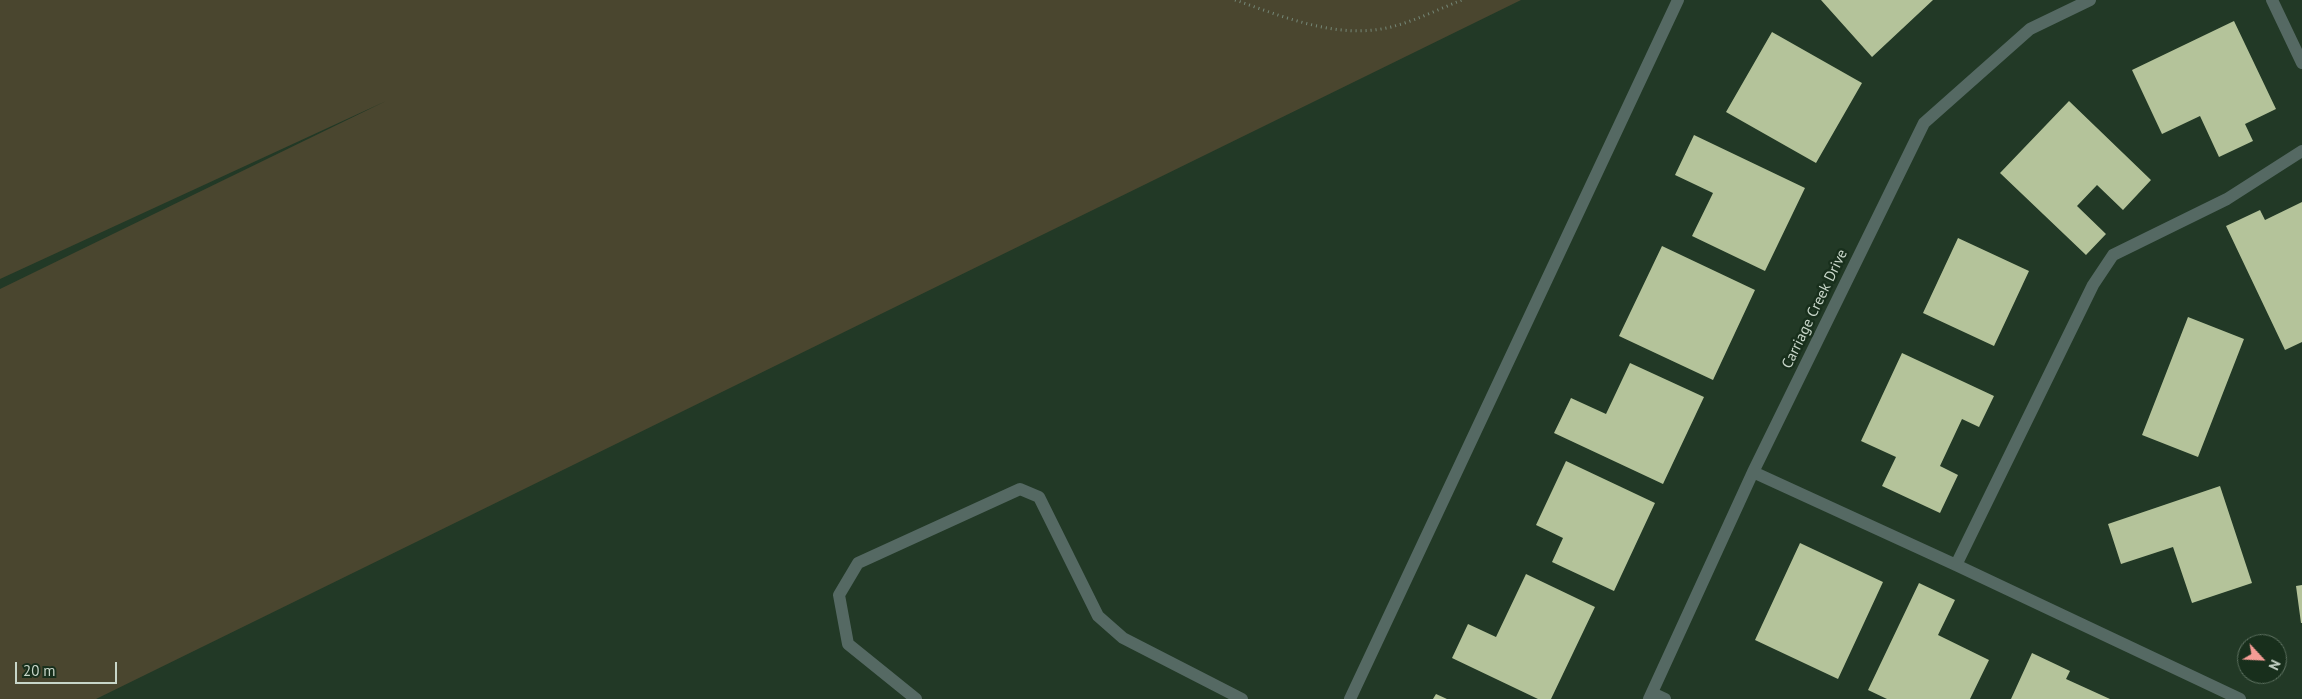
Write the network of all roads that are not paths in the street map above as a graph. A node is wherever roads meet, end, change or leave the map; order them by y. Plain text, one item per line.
1 (1678, 0) edge
2 (2090, 0) edge
3 (2272, 0) edge
4 (2302, 63) edge
5 (2302, 151) edge
6 (1753, 472) junction
7 (1956, 564) junction
8 (1651, 696) edge
9 (916, 699) edge
10 (1242, 699) edge
11 (1350, 699) edge
12 (1665, 699) edge
13 (2240, 699) edge

1 - 11 street
2 - 6 street, Carriage Creek Drive
3 - 4 street
5 - 7 street
6 - 7 street
6 - 8 street, Carriage Creek Drive
7 - 13 street
8 - 12 street
9 - 10 street

